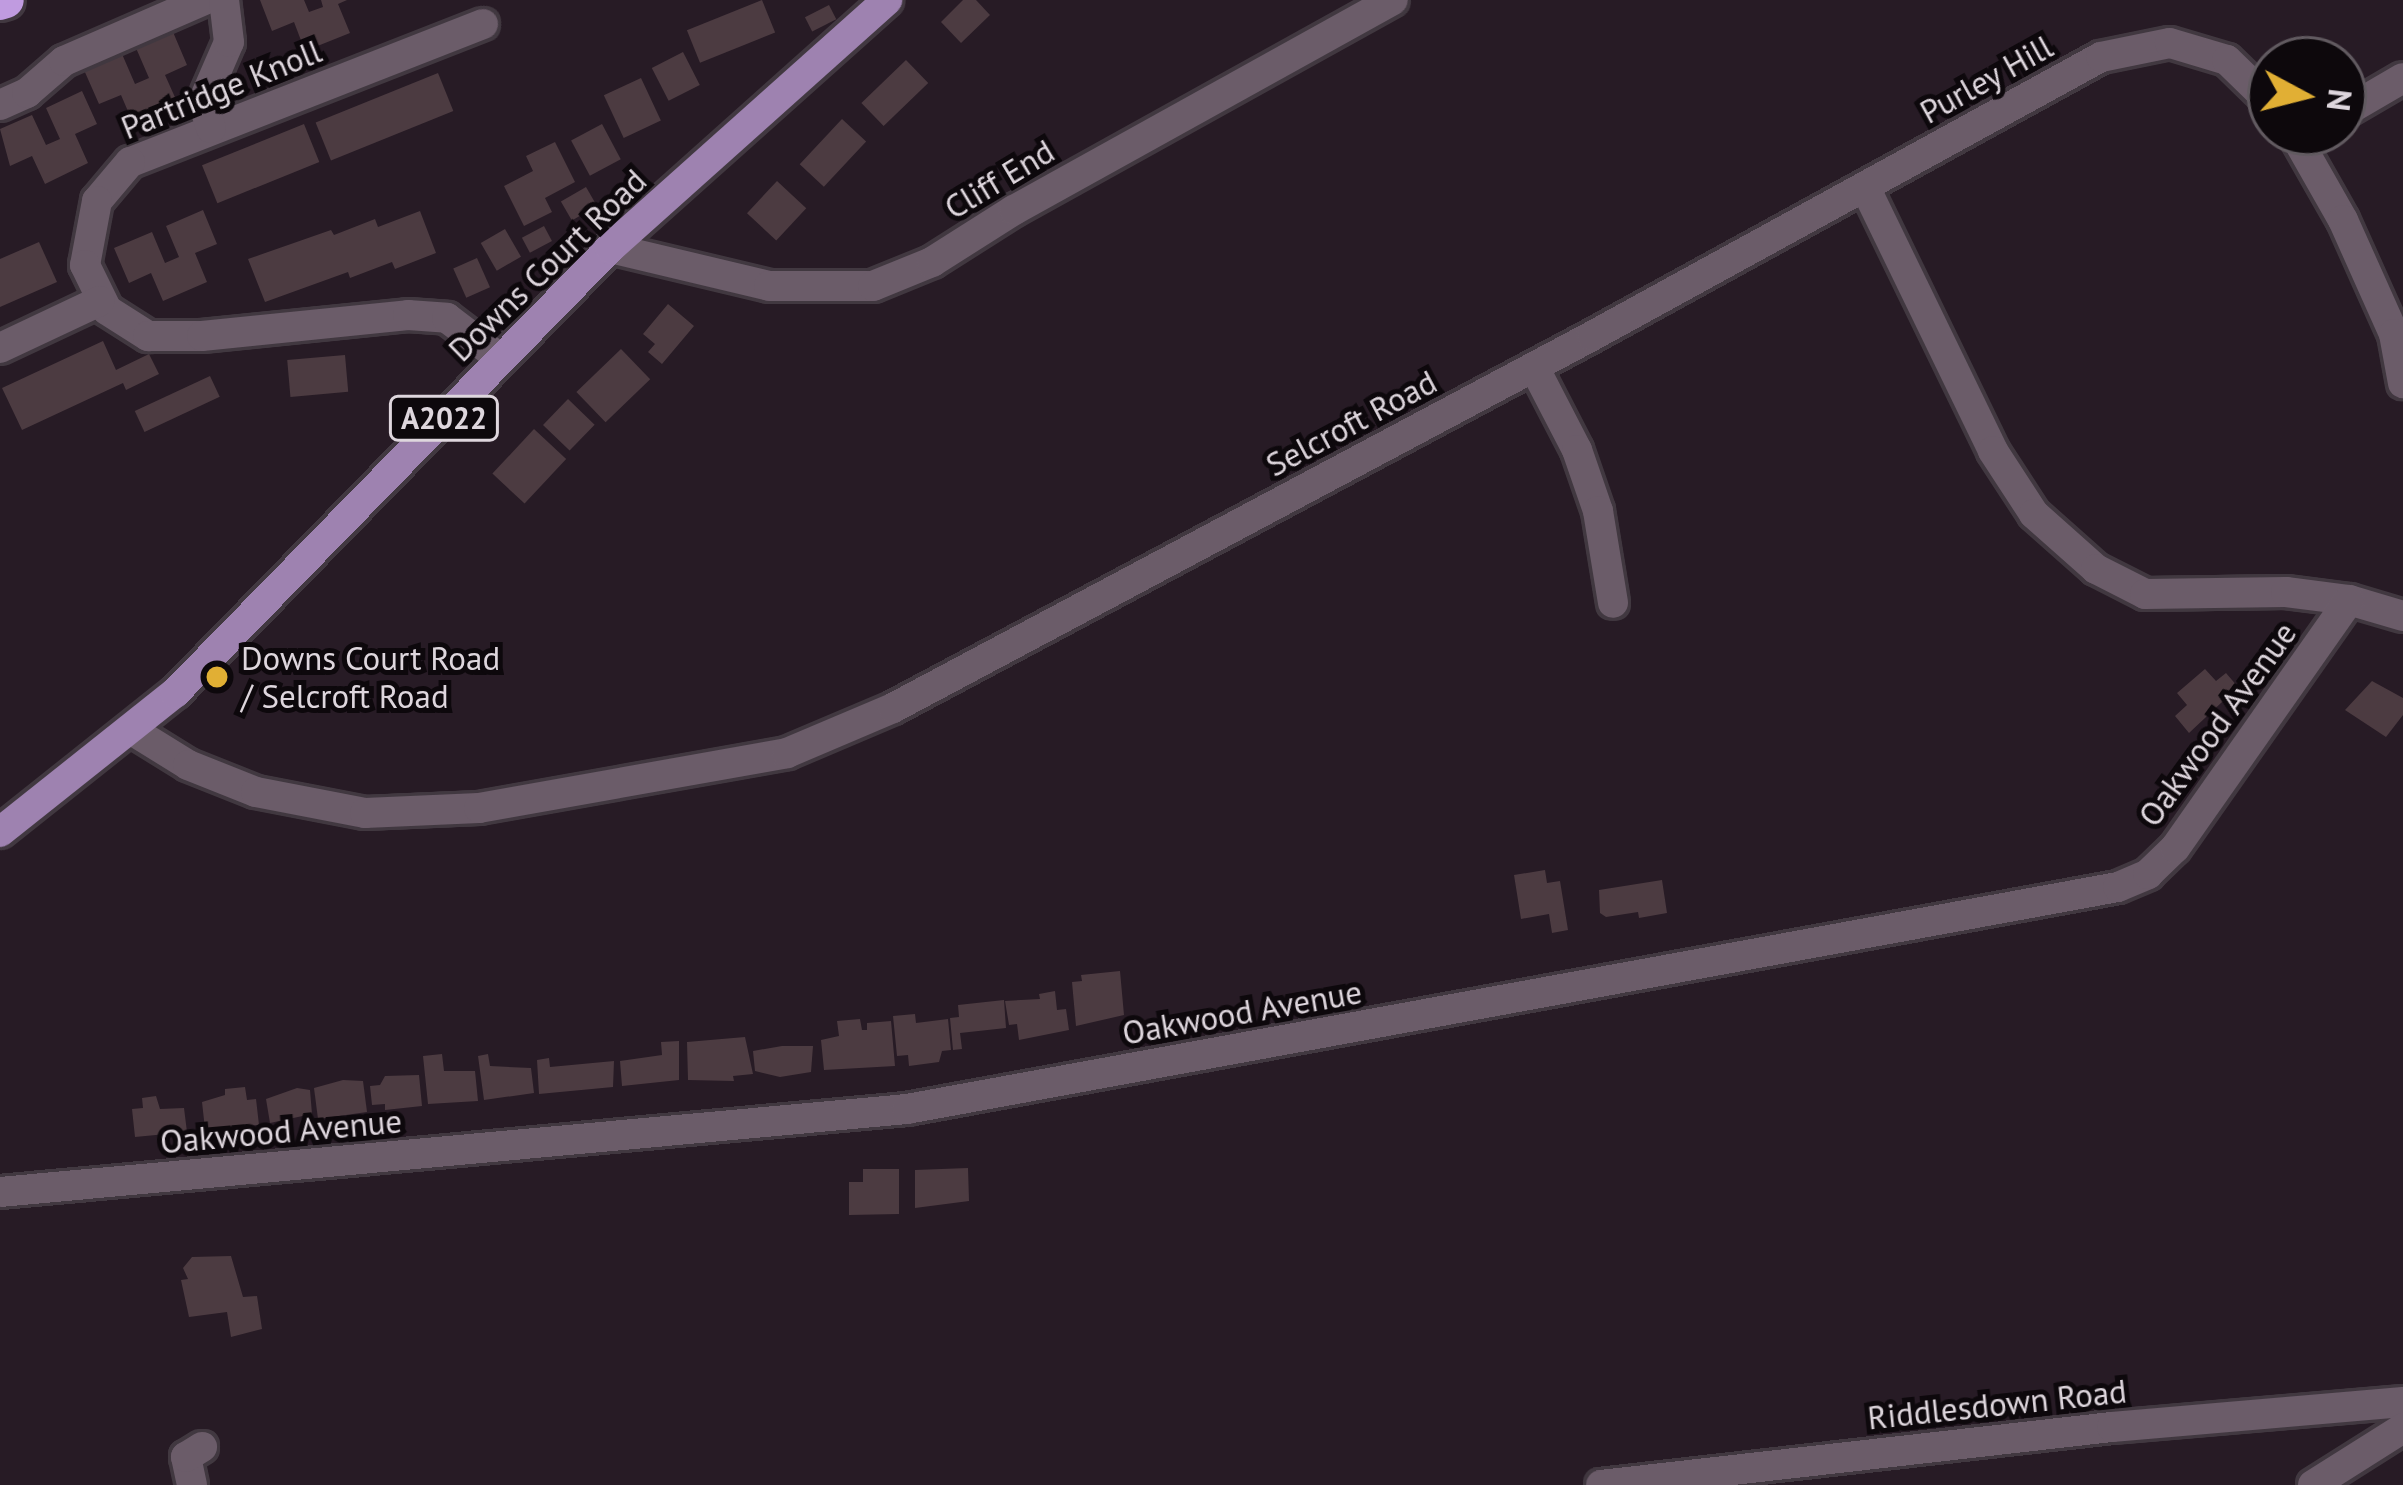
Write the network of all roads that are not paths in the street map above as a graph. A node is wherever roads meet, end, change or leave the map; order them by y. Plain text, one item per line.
1 (204, 0) edge
2 (224, 0) edge
3 (887, 0) edge
4 (1394, 0) edge
5 (482, 24) dead end
6 (2403, 78) edge
7 (2247, 80) edge
8 (2367, 99) edge
9 (0, 105) edge
10 (211, 128) junction
11 (2311, 156) edge
12 (1864, 187) junction
13 (610, 248) junction
14 (100, 301) junction
15 (0, 348) edge
16 (501, 358) junction
17 (1534, 367) junction
18 (2403, 382) edge
19 (2349, 600) junction
20 (1613, 604) dead end
21 (2403, 616) edge
22 (130, 729) junction
23 (0, 832) edge
24 (0, 1192) edge
25 (2403, 1402) edge
26 (2403, 1427) edge
27 (1745, 1476) edge
28 (1600, 1485) edge
29 (2313, 1485) edge

1 - 9 street
2 - 10 street
3 - 13 main road, Downs Court Road / A2022
4 - 13 street, Cliff End
5 - 10 street, Partridge Knoll
6 - 8 street
7 - 12 street, Purley Hill
10 - 14 street, Partridge Knoll
11 - 18 street
12 - 17 street, Selcroft Road
12 - 19 street
13 - 16 main road, Downs Court Road / A2022
14 - 15 street
14 - 16 street
16 - 22 main road, Downs Court Road / A2022
17 - 20 street
17 - 22 street, Selcroft Road
19 - 21 street
19 - 24 street, Oakwood Avenue
22 - 23 main road, Downs Court Road / A2022
25 - 27 street, Riddlesdown Road
26 - 29 street
27 - 28 street, Riddlesdown Road

